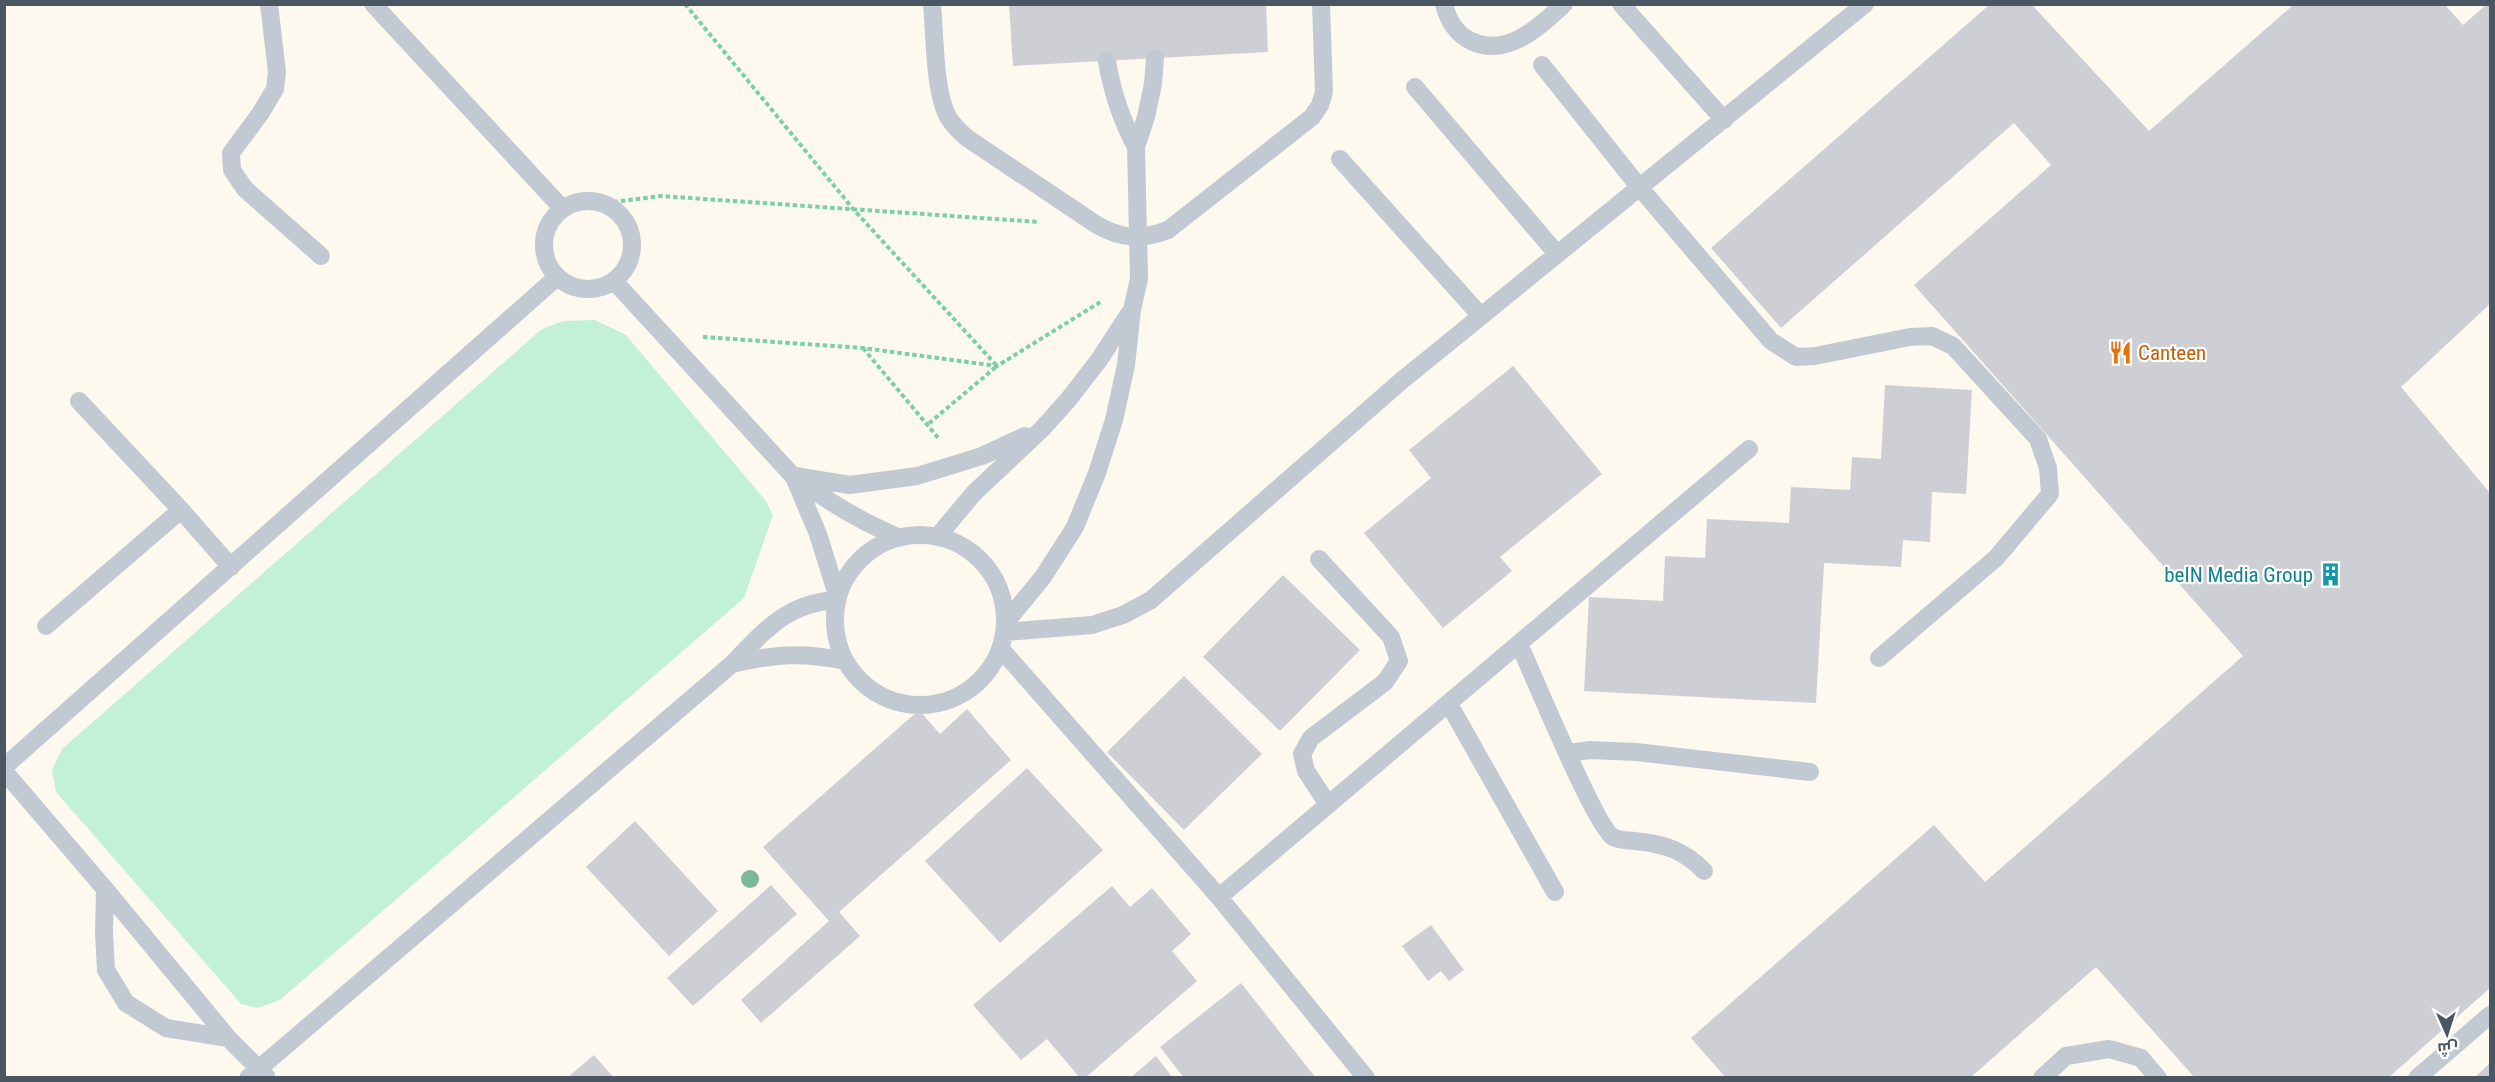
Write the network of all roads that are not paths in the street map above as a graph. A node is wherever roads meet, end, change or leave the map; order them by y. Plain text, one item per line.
1 (270, 4) edge
2 (373, 4) edge
3 (932, 4) edge
4 (1321, 4) edge
5 (1444, 4) edge
6 (1564, 4) edge
7 (1621, 4) edge
8 (1865, 4) edge
9 (1155, 58) dead end
10 (1107, 61) dead end
11 (1542, 65) dead end
12 (1415, 87) dead end
13 (1724, 120) junction
14 (1136, 147) junction
15 (1340, 159) dead end
16 (1640, 188) junction
17 (562, 208) junction
18 (1139, 238) junction
19 (1557, 254) junction
20 (321, 256) dead end
21 (557, 277) junction
22 (614, 281) junction
23 (1132, 310) junction
24 (1480, 315) junction
25 (79, 401) dead end
26 (1042, 429) junction
27 (1749, 449) dead end
28 (793, 476) junction
29 (181, 510) junction
30 (938, 536) junction
31 (898, 537) junction
32 (1319, 559) dead end
33 (231, 567) junction
34 (837, 598) junction
35 (46, 626) dead end
36 (1004, 635) junction
37 (1519, 644) junction
38 (1879, 658) dead end
39 (845, 661) junction
40 (732, 664) junction
41 (1449, 704) junction
42 (1568, 753) junction
43 (4, 769) edge
44 (1810, 772) dead end
45 (1328, 803) junction
46 (1704, 871) dead end
47 (105, 889) junction
48 (1555, 892) dead end
49 (1219, 897) junction
50 (2490, 1015) edge
51 (228, 1038) junction
52 (258, 1074) edge
53 (1366, 1077) edge
54 (2042, 1077) edge
55 (2158, 1077) edge
56 (2417, 1077) edge

1 - 20 lane
2 - 17 lane
3 - 18 lane
4 - 18 lane
5 - 6 lane
7 - 13 lane
8 - 13 lane
9 - 14 lane
10 - 14 lane
11 - 16 lane
12 - 19 lane
13 - 16 lane
14 - 18 lane
15 - 24 lane
16 - 19 lane
16 - 38 lane
17 - 21 lane
17 - 22 lane
18 - 23 lane
19 - 24 lane
21 - 22 lane
21 - 33 lane
22 - 28 lane
23 - 26 lane
23 - 36 lane
24 - 36 lane
25 - 29 lane
26 - 28 lane
26 - 30 lane
27 - 37 lane
28 - 31 lane
28 - 34 lane
29 - 33 lane
29 - 35 lane
30 - 31 lane
30 - 36 lane
31 - 34 lane
32 - 45 lane
33 - 43 lane
34 - 39 lane
34 - 40 lane
36 - 39 lane
36 - 49 lane
37 - 41 lane
37 - 42 lane
39 - 40 lane
40 - 52 lane
41 - 45 lane
41 - 48 lane
42 - 44 lane
42 - 46 lane
43 - 47 lane
45 - 49 lane
47 - 51 lane
47 - 51 lane
49 - 53 lane
50 - 56 lane
51 - 52 lane
54 - 55 lane

